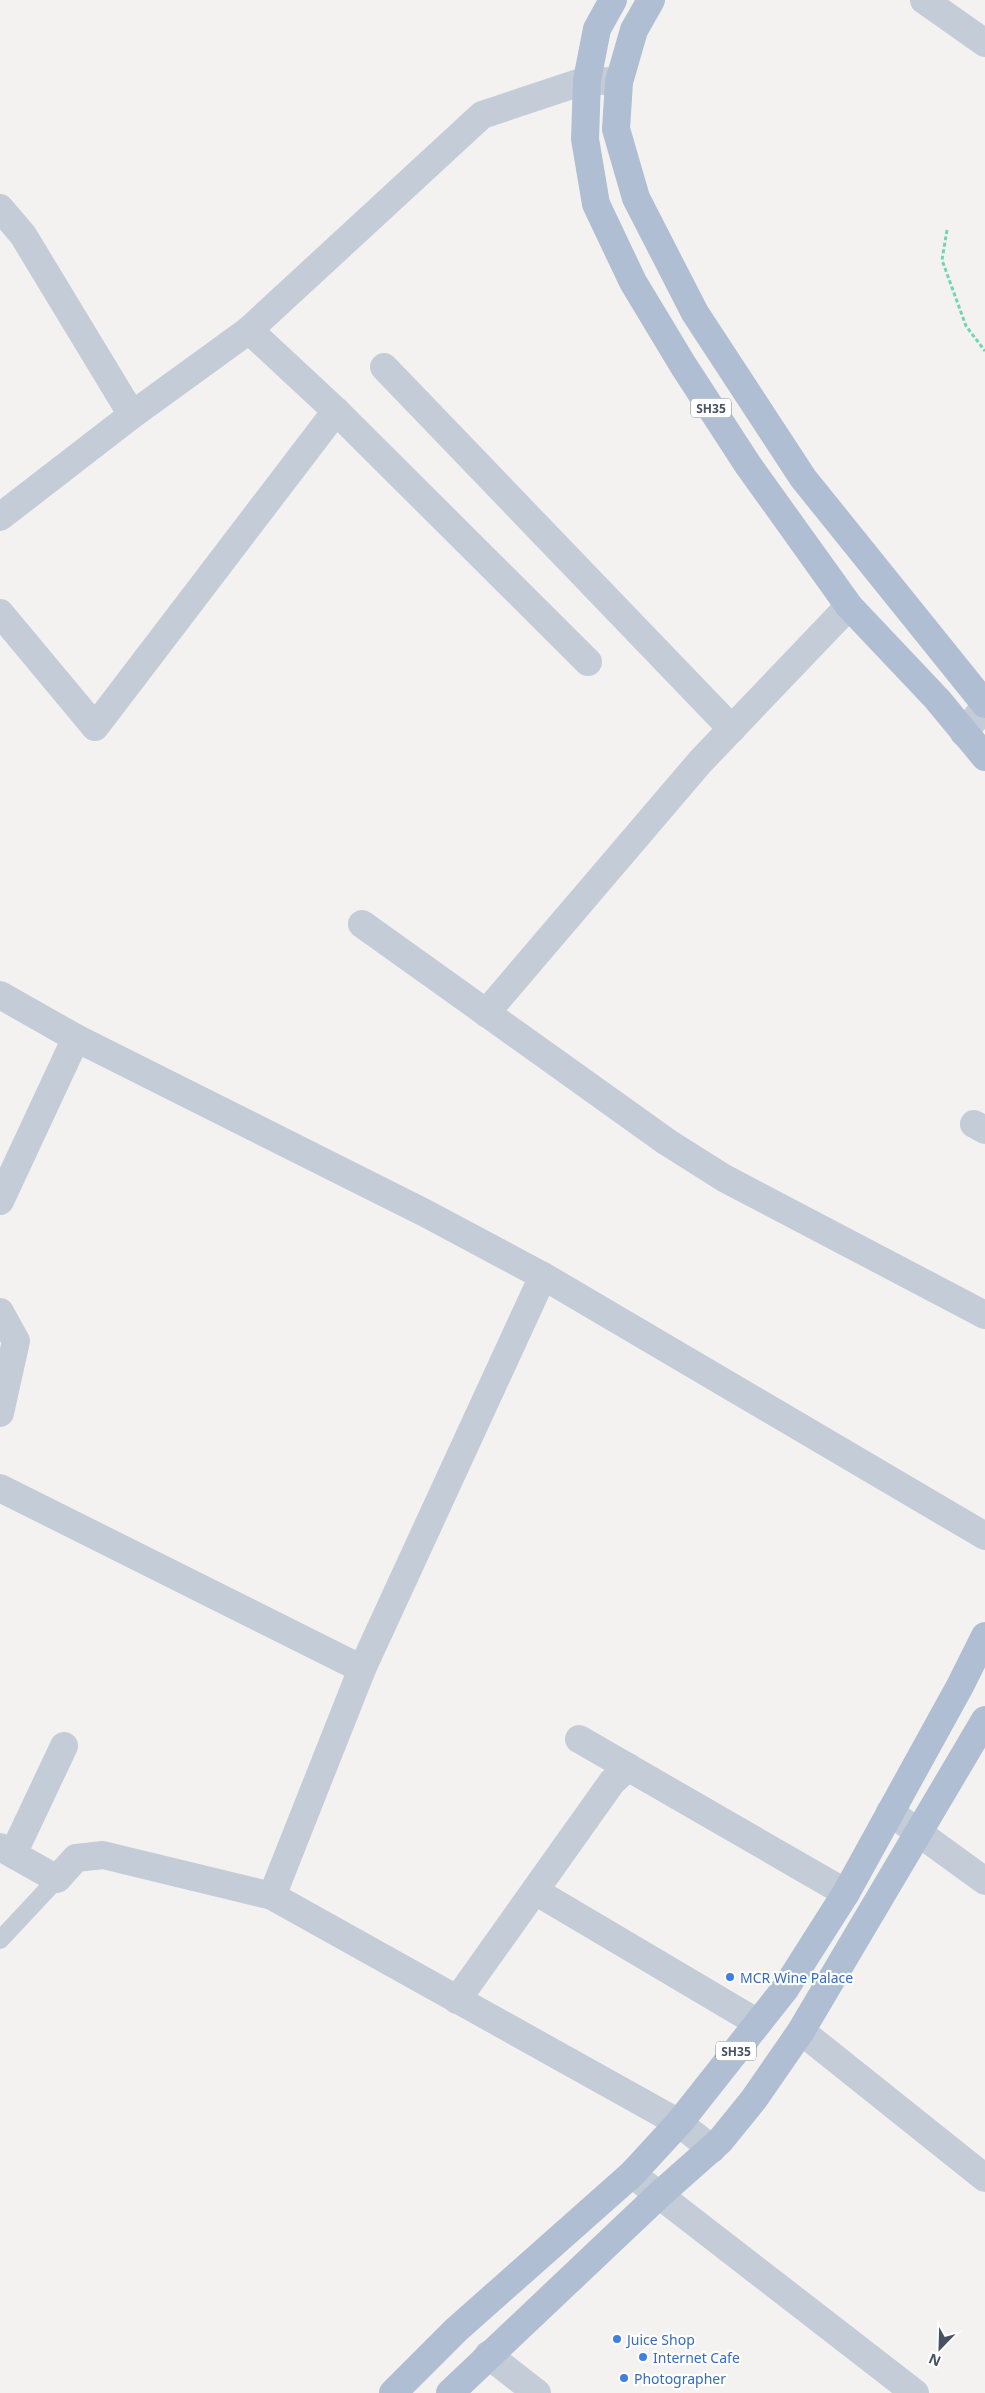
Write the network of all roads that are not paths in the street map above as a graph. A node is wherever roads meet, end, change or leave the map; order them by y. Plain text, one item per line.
1 (612, 0) edge
2 (651, 0) edge
3 (924, 0) edge
4 (985, 42) edge
5 (587, 80) junction
6 (619, 82) junction
7 (0, 208) edge
8 (249, 330) junction
9 (384, 367) dead end
10 (336, 411) junction
11 (132, 415) junction
12 (0, 518) edge
13 (849, 606) junction
14 (0, 613) edge
15 (588, 662) dead end
16 (985, 705) edge
17 (732, 729) junction
18 (964, 733) junction
19 (985, 757) edge
20 (362, 924) dead end
21 (0, 995) edge
22 (486, 1012) junction
23 (76, 1038) junction
24 (0, 1201) edge
25 (543, 1276) junction
26 (0, 1312) edge
27 (985, 1315) edge
28 (0, 1413) edge
29 (0, 1488) edge
30 (985, 1536) edge
31 (985, 1636) edge
32 (362, 1669) junction
33 (985, 1720) edge
34 (579, 1739) dead end
35 (64, 1746) dead end
36 (628, 1767) junction
37 (890, 1812) junction
38 (920, 1833) junction
39 (6, 1850) edge
40 (57, 1879) junction
41 (985, 1881) edge
42 (535, 1891) junction
43 (846, 1893) junction
44 (272, 1896) junction
45 (0, 1940) edge
46 (457, 2000) junction
47 (758, 2024) junction
48 (801, 2031) junction
49 (680, 2123) junction
50 (712, 2149) junction
51 (632, 2174) junction
52 (985, 2178) edge
53 (659, 2195) junction
54 (488, 2355) junction
55 (392, 2393) edge
56 (450, 2393) edge
57 (537, 2393) edge
58 (914, 2393) edge

1 - 5 main road, SH35
2 - 6 main road, SH35
3 - 4 street
5 - 6 street
5 - 8 street
5 - 13 main road, SH35
6 - 16 main road, SH35
7 - 11 street
8 - 10 street
8 - 11 street
9 - 17 street
10 - 14 street
10 - 15 street
11 - 12 street
13 - 17 street
13 - 18 main road, SH35
16 - 18 street
17 - 22 street
18 - 19 main road, SH35
20 - 22 street
21 - 23 street
22 - 27 street
23 - 24 street
23 - 25 street
25 - 30 street
25 - 32 street
26 - 28 street
29 - 32 street
31 - 37 main road, SH35
32 - 44 street
33 - 38 main road, SH35
34 - 36 street
35 - 39 street
36 - 42 street
36 - 43 street
37 - 38 street
37 - 43 main road, SH35
38 - 41 street
38 - 48 main road, SH35
39 - 40 street
40 - 44 street
40 - 45 lane
42 - 46 street
42 - 47 street
43 - 47 main road, SH35
44 - 46 street
46 - 49 street
47 - 49 main road, SH35
48 - 50 main road, SH35
48 - 52 street
49 - 50 street
49 - 51 main road, SH35
50 - 53 main road, SH35
51 - 53 street
51 - 55 main road, SH35
53 - 54 main road, SH35
53 - 58 street
54 - 56 main road, SH35
54 - 57 street

